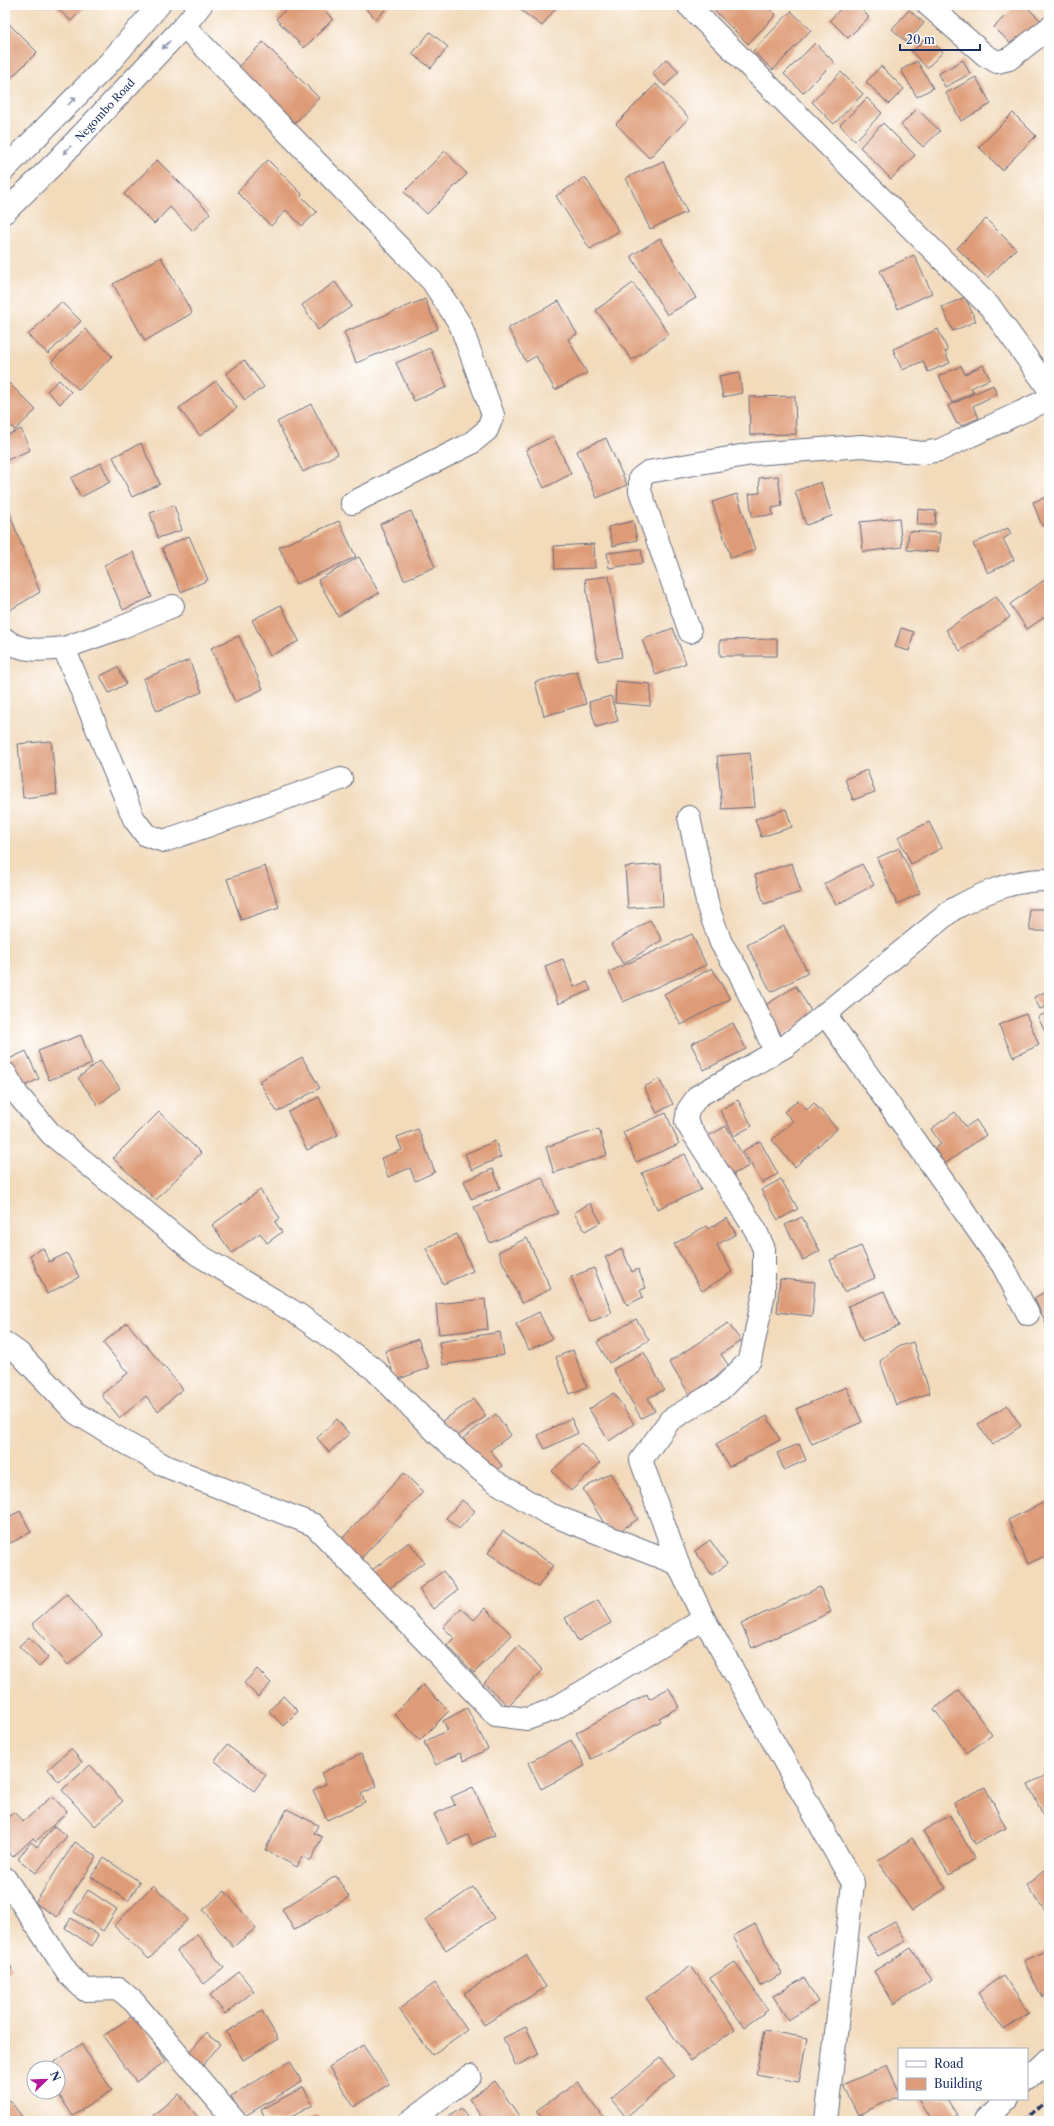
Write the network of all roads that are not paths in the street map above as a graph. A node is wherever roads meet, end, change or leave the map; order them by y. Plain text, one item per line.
1 (159, 5) edge
2 (201, 5) edge
3 (688, 5) edge
4 (928, 5) edge
5 (184, 26) junction
6 (1049, 28) edge
7 (5, 168) edge
8 (5, 212) edge
9 (1049, 388) edge
10 (1049, 399) edge
11 (352, 503) dead end
12 (173, 606) dead end
13 (690, 632) dead end
14 (5, 639) edge
15 (64, 648) junction
16 (341, 779) dead end
17 (689, 817) dead end
18 (1049, 880) edge
19 (825, 1014) junction
20 (776, 1051) junction
21 (5, 1073) edge
22 (1028, 1314) dead end
23 (5, 1343) edge
24 (678, 1564) junction
25 (704, 1619) junction
26 (5, 1878) edge
27 (1049, 2059) edge
28 (470, 2076) dead end
29 (1028, 2079) edge
30 (1006, 2100) edge
31 (235, 2121) edge
32 (410, 2121) edge
33 (826, 2121) edge
34 (985, 2121) edge

7 -> 1 main road
2 - 5 main road, Negombo Road
3 - 9 main road
4 - 6 main road
5 -> 8 main road, Negombo Road
5 - 11 main road
10 - 13 main road
12 - 15 main road
14 - 15 main road
15 - 16 main road
17 - 20 main road
18 - 19 main road
19 - 20 main road
19 - 22 main road
20 - 24 main road
21 - 24 main road
23 - 25 main road
24 - 25 main road
25 - 33 main road
26 - 31 main road
27 - 29 main road
28 - 32 main road
30 - 34 main road

